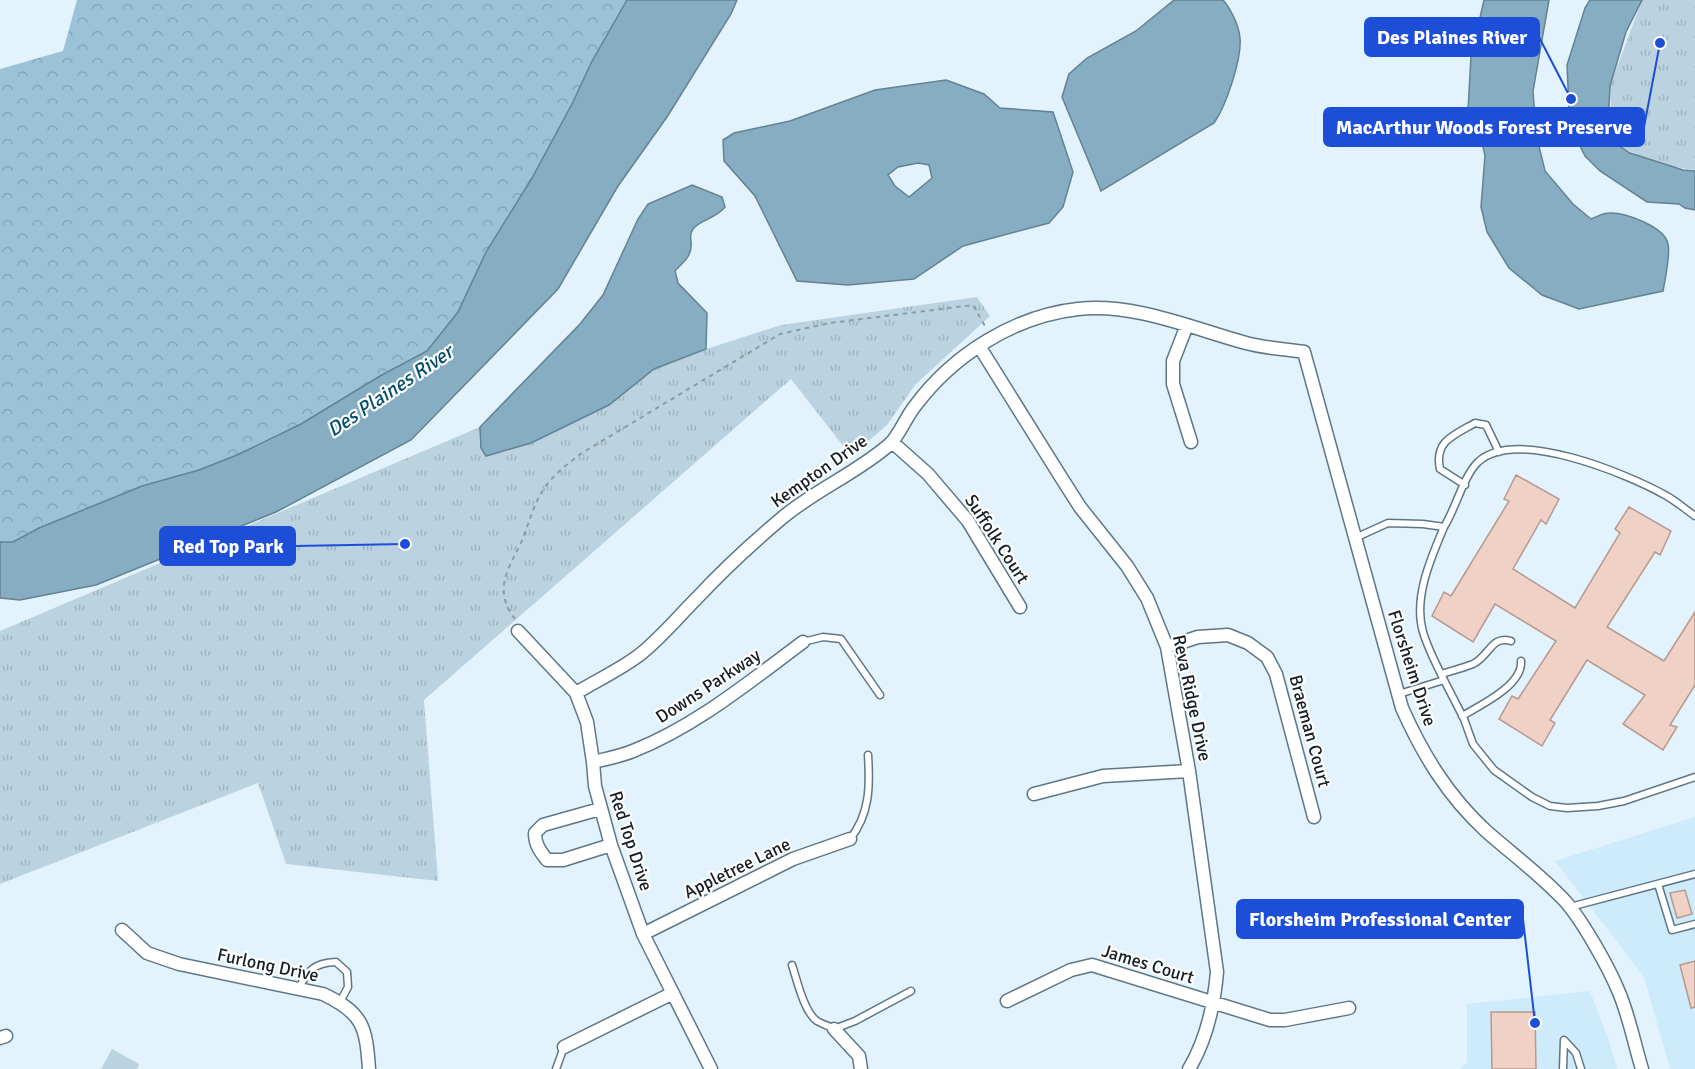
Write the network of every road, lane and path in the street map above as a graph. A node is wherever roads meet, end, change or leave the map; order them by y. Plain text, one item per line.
1 (1187, 325) junction
2 (987, 329) dead end
3 (979, 346) junction
4 (1304, 352) joint
5 (892, 442) junction
6 (1191, 442) dead end
7 (1499, 452) junction
8 (1465, 485) junction
9 (1695, 516) edge
10 (1444, 527) junction
11 (1355, 538) junction
12 (1020, 607) dead end
13 (518, 631) joint
14 (1511, 641) dead end
15 (803, 642) joint
16 (1167, 647) junction
17 (1521, 661) dead end
18 (1442, 677) junction
19 (576, 693) junction
20 (1398, 694) junction
21 (880, 695) dead end
22 (1462, 716) junction
23 (868, 755) dead end
24 (593, 762) junction
25 (1189, 771) junction
26 (1695, 777) edge
27 (1034, 794) dead end
28 (600, 809) junction
29 (1314, 817) dead end
30 (850, 839) joint
31 (611, 845) junction
32 (1695, 874) edge
33 (1658, 884) junction
34 (1570, 908) junction
35 (1695, 924) edge
36 (122, 930) dead end
37 (643, 934) junction
38 (792, 965) dead end
39 (298, 989) junction
40 (911, 991) dead end
41 (673, 993) junction
42 (1007, 1001) dead end
43 (340, 1002) junction
44 (1214, 1003) junction
45 (1349, 1008) dead end
46 (834, 1029) junction
47 (564, 1047) joint
48 (369, 1069) edge
49 (555, 1069) edge
50 (711, 1069) edge
51 (861, 1069) edge
52 (1189, 1069) edge
53 (1563, 1069) edge
54 (1581, 1069) edge
55 (1642, 1069) edge

1 - 3 street, Kempton Drive
1 - 4 street, Kempton Drive
1 - 6 street
2 - 13 path
3 - 5 street, Kempton Drive
3 - 16 street, Reva Ridge Drive
4 - 11 street, Florsheim Drive
5 - 12 street, Suffolk Court
5 - 19 street, Kempton Drive
7 - 8 lane
7 - 8 lane
7 - 9 lane
8 - 10 lane
10 - 11 lane
10 - 18 lane
11 - 20 street, Florsheim Drive
13 - 19 street, Red Top Drive
14 - 18 lane
15 - 21 lane
15 - 24 street, Downs Parkway
16 - 25 street, Reva Ridge Drive
16 - 29 street, Braeman Court
17 - 22 lane
18 - 20 lane
18 - 22 lane
19 - 24 street, Red Top Drive
20 - 34 street, Florsheim Drive
22 - 26 lane
23 - 30 lane
24 - 28 street, Red Top Drive
25 - 27 street
25 - 44 street, Reva Ridge Drive
28 - 31 street, Red Top Drive
28 - 31 street
30 - 37 street, Appletree Lane
31 - 37 street, Red Top Drive
32 - 33 lane
33 - 34 lane
33 - 35 lane
34 - 55 street, Florsheim Drive
36 - 39 street, Furlong Drive
37 - 41 street, Red Top Drive
38 - 46 lane
39 - 43 street, Furlong Drive
39 - 43 lane
40 - 46 lane
41 - 47 street
41 - 50 street, Red Top Drive
42 - 44 street, James Court
43 - 48 street, Furlong Drive
44 - 45 street, James Court
44 - 52 street, Reva Ridge Drive
46 - 51 street
47 - 49 lane
53 - 54 lane

